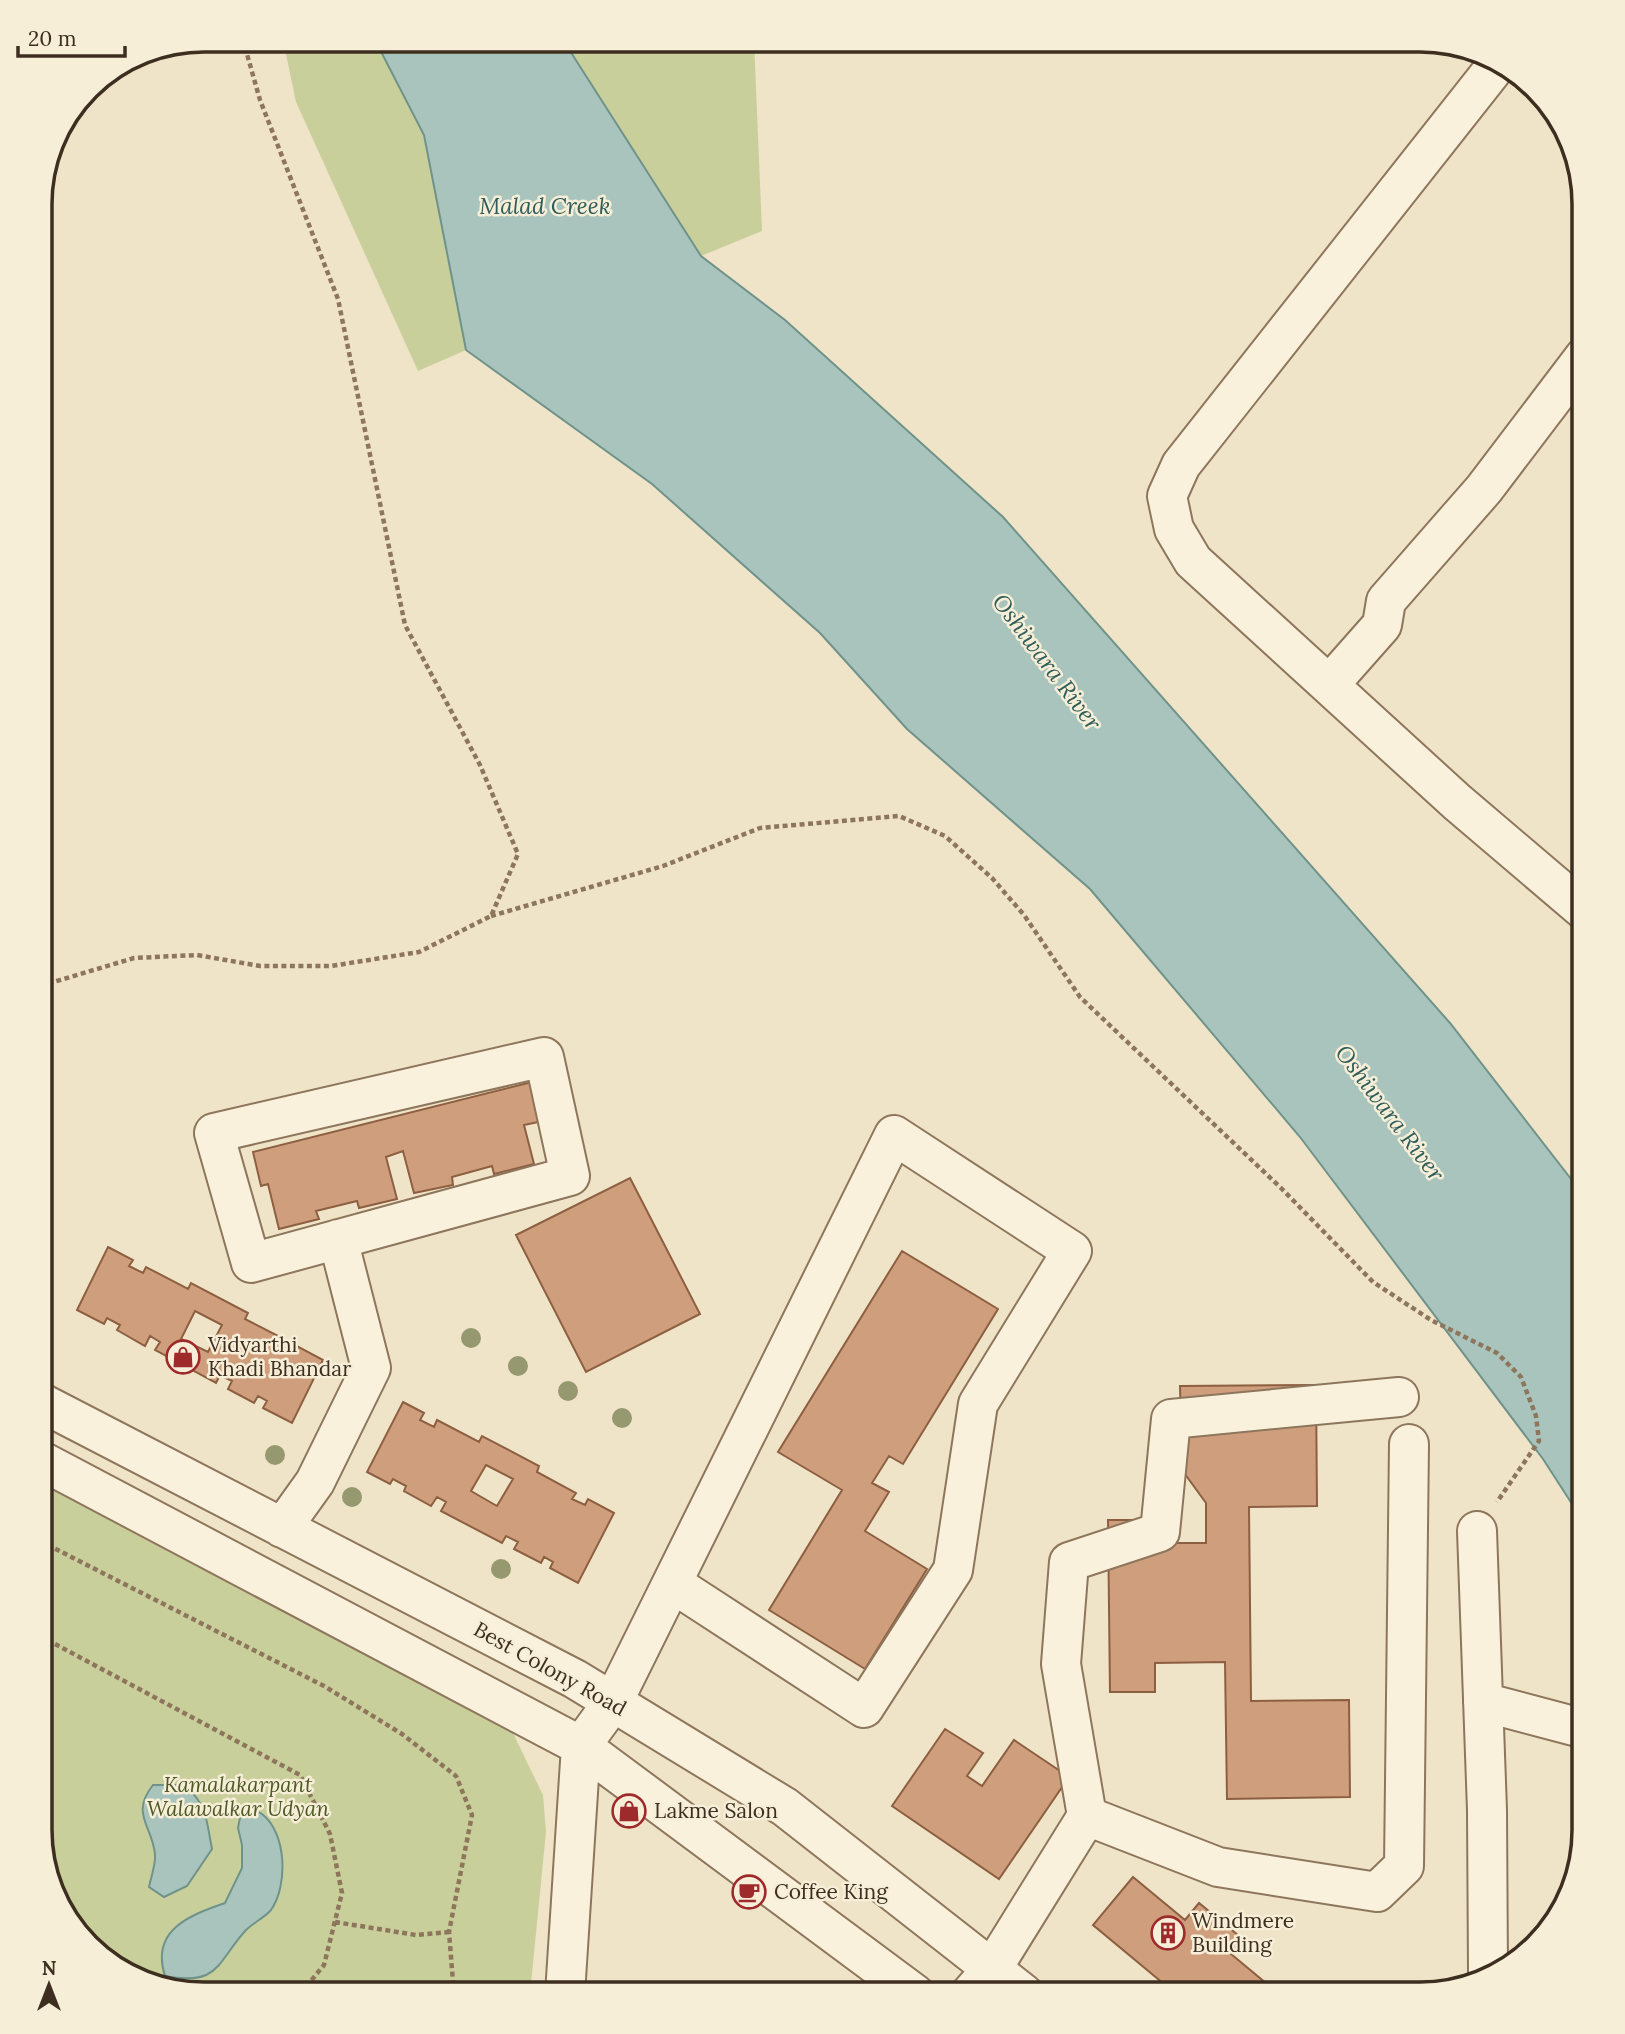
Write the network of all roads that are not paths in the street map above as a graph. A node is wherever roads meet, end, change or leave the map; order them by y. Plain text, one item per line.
1 (1492, 71) edge
2 (1572, 373) edge
3 (1329, 685) junction
4 (1572, 900) edge
5 (338, 1239) junction
6 (1399, 1397) dead end
7 (52, 1408) edge
8 (1409, 1444) dead end
9 (52, 1466) edge
10 (282, 1528) junction
11 (1477, 1531) road end
12 (672, 1583) junction
13 (613, 1702) junction
14 (1483, 1702) junction
15 (1572, 1726) edge
16 (581, 1746) junction
17 (1087, 1816) junction
18 (1488, 1966) edge
19 (981, 1981) edge
20 (566, 1982) edge
21 (899, 1982) edge

1 - 3 street
2 - 3 street
3 - 4 street
5 - 5 street
5 - 10 street
6 - 17 street
7 - 10 street, Best Colony Road
8 - 17 street
9 - 16 street
10 - 13 street, Best Colony Road
11 - 14 street
12 - 12 street
12 - 13 street
13 - 16 street
13 - 19 street, Best Colony Road
14 - 15 street
14 - 18 street
16 - 20 street
16 - 21 street
17 - 19 street

